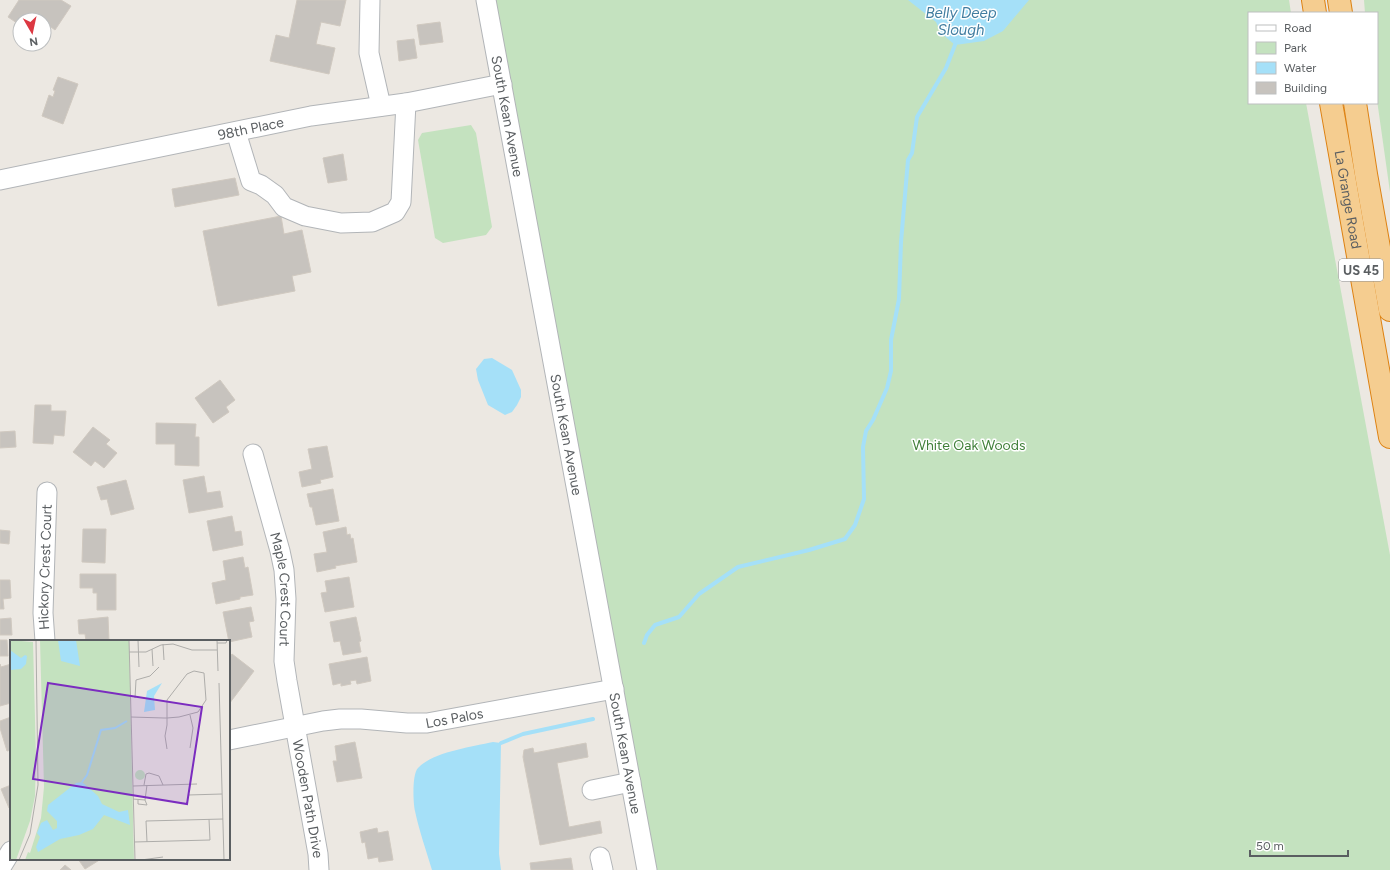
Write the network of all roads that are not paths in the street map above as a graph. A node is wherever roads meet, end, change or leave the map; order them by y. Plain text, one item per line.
1 (370, 0) edge
2 (486, 0) edge
3 (1313, 0) edge
4 (1339, 0) edge
5 (1315, 12) edge
6 (1341, 12) edge
7 (502, 84) junction
8 (406, 102) junction
9 (1331, 104) edge
10 (1355, 104) edge
11 (381, 106) junction
12 (236, 132) junction
13 (0, 180) edge
14 (1390, 310) edge
15 (1390, 437) edge
16 (253, 454) dead end
17 (47, 492) dead end
18 (45, 640) edge
19 (614, 689) junction
20 (294, 727) junction
21 (230, 740) edge
22 (631, 782) junction
23 (592, 790) dead end
24 (10, 853) edge
25 (0, 869) edge
26 (319, 870) edge
27 (647, 870) edge

1 - 11 street
2 - 7 street, South Kean Avenue
3 - 5 highway
4 - 6 highway
7 - 8 street, 98th Place
7 - 19 street, South Kean Avenue
8 - 11 street, 98th Place
8 - 12 street
9 - 15 highway, La Grange Road / US 45
10 - 14 highway, La Grange Road / US 45
11 - 12 street, 98th Place
12 - 13 street, 98th Place
16 - 20 street, Maple Crest Court
17 - 18 street, Hickory Crest Court
19 - 20 street, Los Palos
19 - 22 street, South Kean Avenue
20 - 21 street, Los Palos
20 - 26 street, Wooden Path Drive
22 - 23 street
22 - 27 street, South Kean Avenue
24 - 25 street

